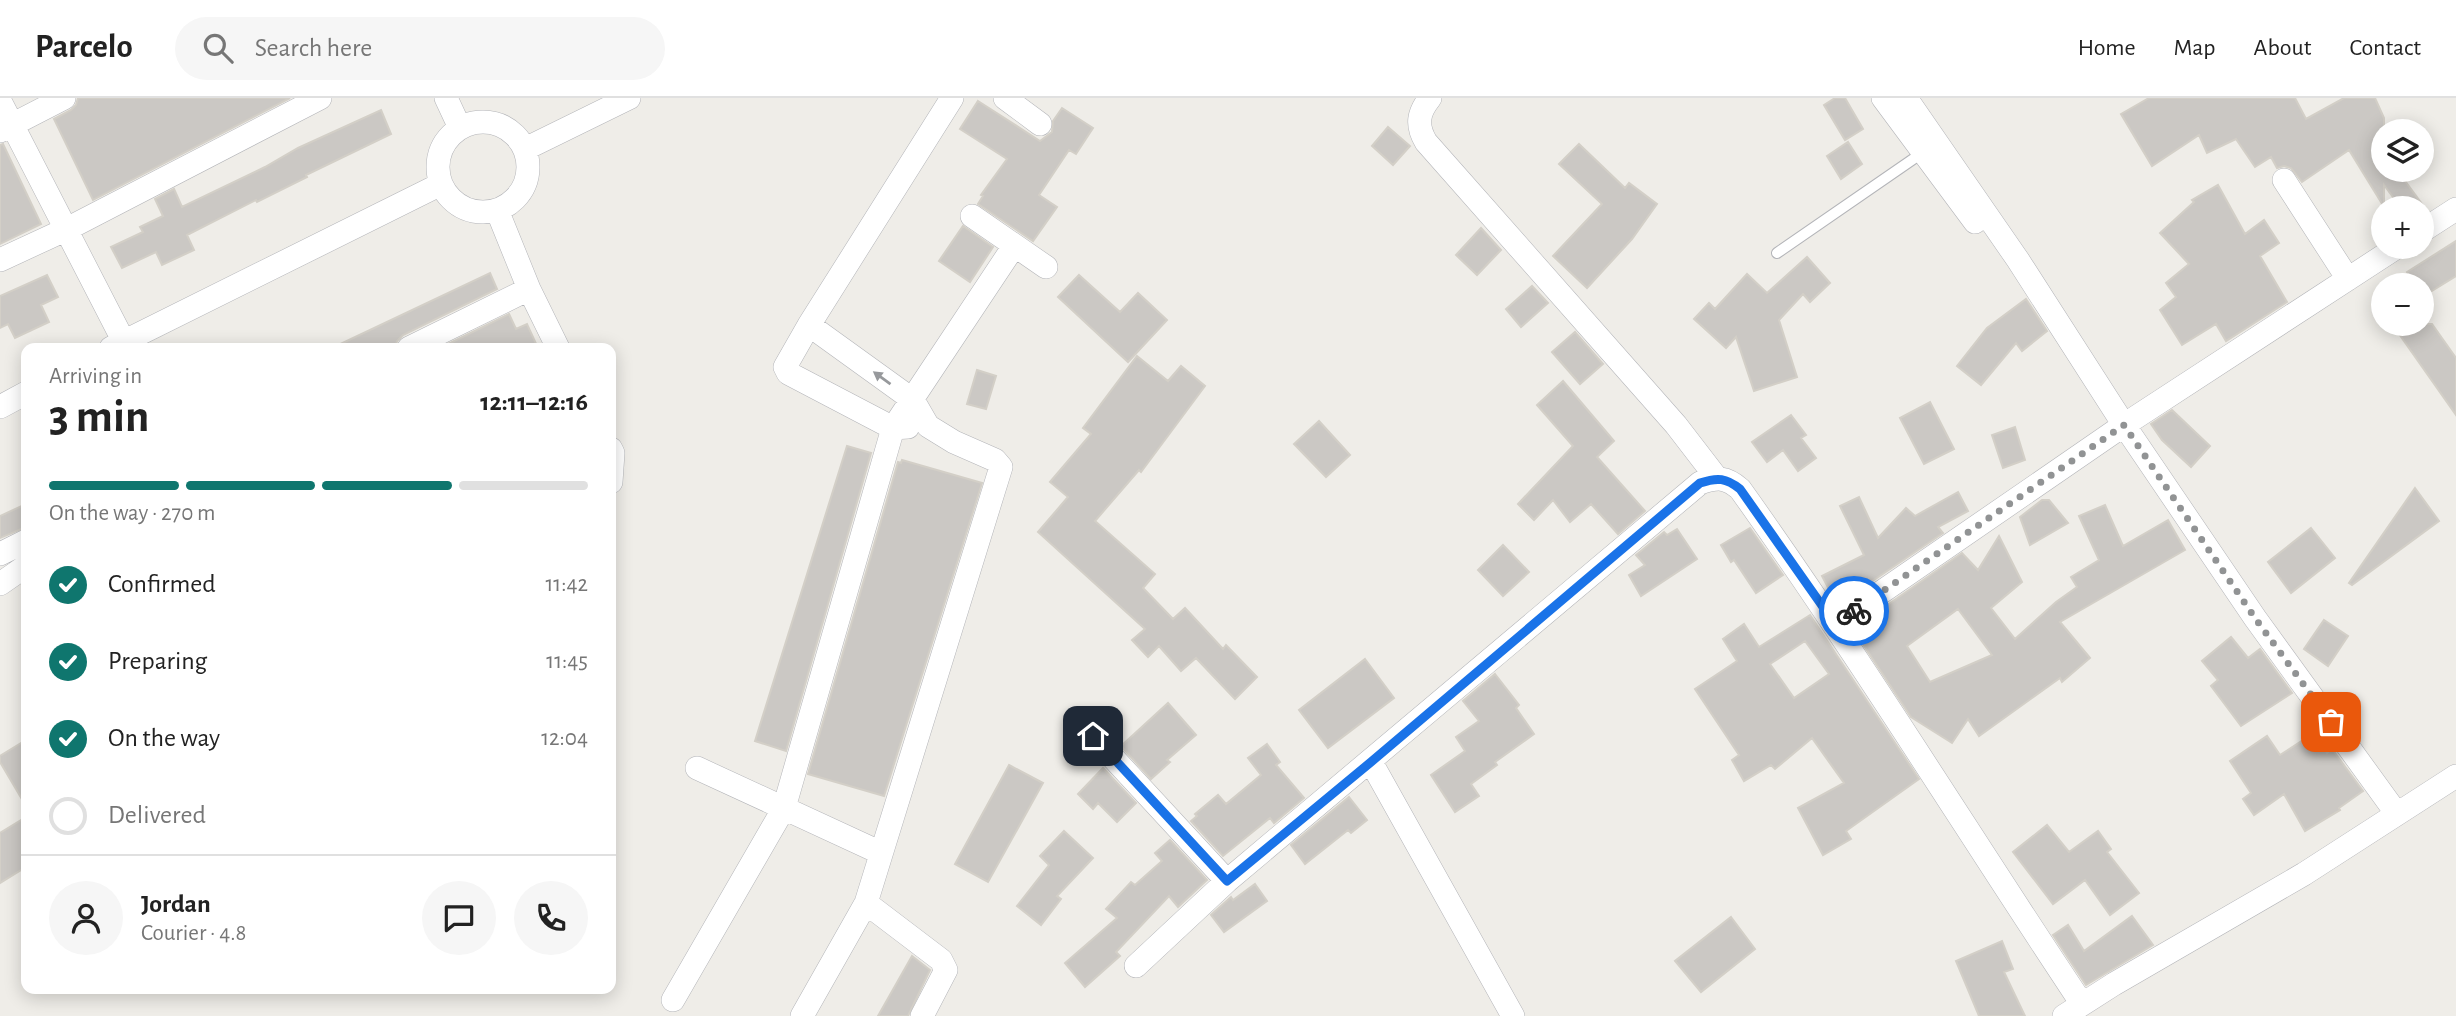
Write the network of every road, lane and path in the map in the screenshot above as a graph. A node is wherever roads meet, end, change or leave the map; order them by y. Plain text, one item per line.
1 (64, 98) edge
2 (446, 98) edge
3 (629, 98) edge
4 (952, 98) edge
5 (1005, 98) edge
6 (1430, 98) edge
7 (1883, 98) edge
8 (1906, 98) edge
9 (0, 101) edge
10 (306, 101) edge
11 (1040, 124) dead end
12 (6, 128) edge
13 (460, 128) junction
14 (525, 149) junction
15 (1922, 153) junction
16 (2284, 180) dead end
17 (441, 184) junction
18 (497, 209) junction
19 (2456, 209) edge
20 (972, 216) dead end
21 (2434, 223) edge
22 (67, 229) junction
23 (1014, 246) junction
24 (1777, 253) dead end
25 (2379, 259) edge
26 (0, 260) edge
27 (2018, 260) junction
28 (1046, 267) dead end
29 (2348, 279) junction
30 (528, 289) junction
31 (809, 325) junction
32 (117, 343) edge
33 (122, 343) edge
34 (420, 343) edge
35 (555, 343) edge
36 (21, 396) edge
37 (912, 400) junction
38 (0, 407) edge
39 (2124, 425) junction
40 (928, 426) junction
41 (893, 428) junction
42 (1716, 477) junction
43 (21, 546) edge
44 (0, 554) edge
45 (21, 569) edge
46 (0, 584) edge
47 (1835, 624) junction
48 (1093, 736) dead end
49 (1371, 762) junction
50 (697, 768) dead end
51 (2456, 776) edge
52 (784, 808) junction
53 (2397, 814) junction
54 (881, 853) junction
55 (1227, 881) junction
56 (866, 903) junction
57 (1136, 966) dead end
58 (673, 1000) dead end
59 (2073, 1010) edge
60 (802, 1016) edge
61 (922, 1016) edge
62 (1513, 1016) edge

1 - 12 street
2 - 13 street
3 - 14 street
4 - 31 street
5 - 11 street
6 - 42 street
7 - 15 street
8 - 27 street
9 - 12 street
10 - 22 street
12 - 22 street
13 - 14 street
13 - 17 street
14 - 18 street
15 - 24 lane
15 - 27 street
16 - 29 street
17 - 18 street
17 - 33 street
18 - 30 street
19 - 21 street
20 - 23 street
22 - 26 street
22 - 32 street
23 - 28 street
23 - 37 street
25 - 29 street
27 - 39 street
29 - 39 street
30 - 34 street
30 - 35 street
37 -> 31 street
31 - 41 street
36 - 38 street
37 - 40 street
37 - 41 street
39 - 47 street
39 - 53 street
40 - 41 street
40 - 54 street
41 - 52 street
42 - 47 street
42 - 49 street
43 - 44 street
45 - 46 street
47 - 59 street
48 - 55 street
49 - 55 street
49 - 62 street
50 - 52 street
51 - 53 street
52 - 54 street
52 - 58 street
53 - 59 street
54 - 56 street
55 - 57 street
56 - 60 street
56 - 61 street

